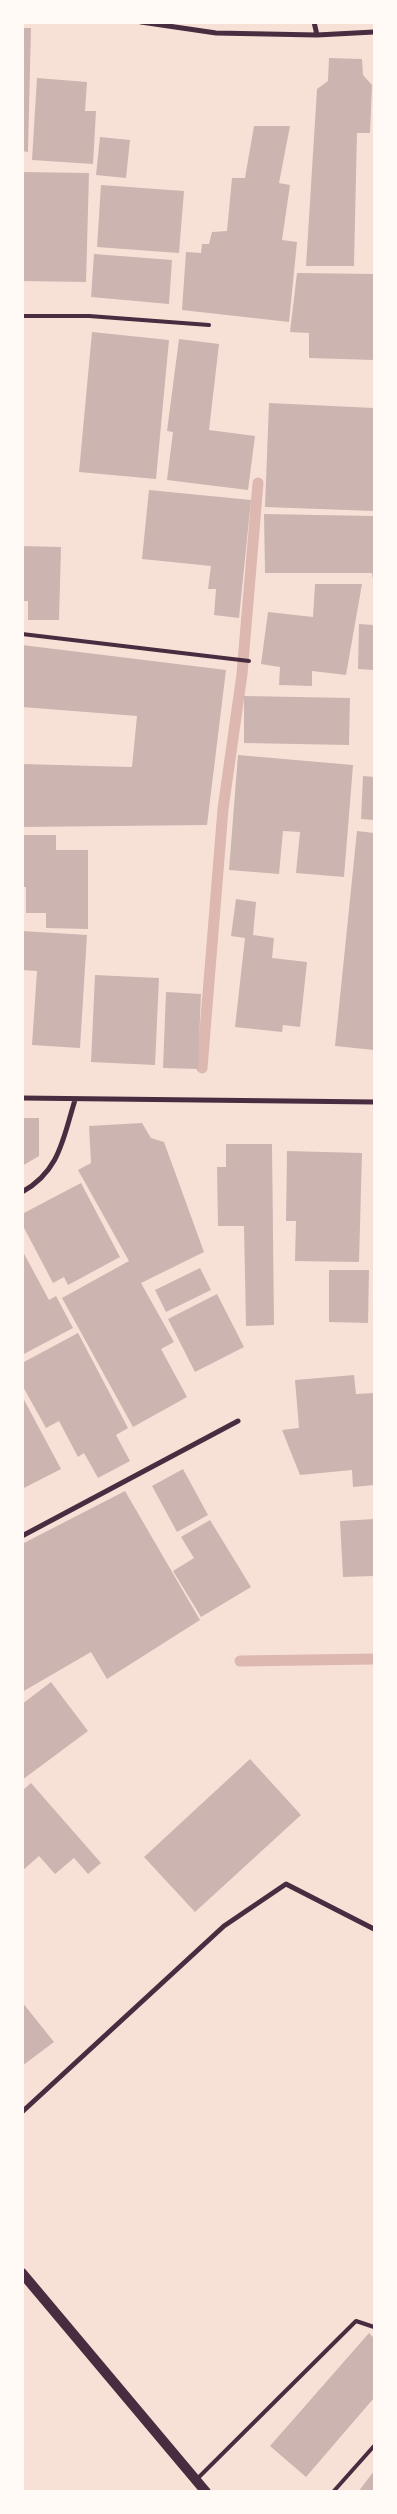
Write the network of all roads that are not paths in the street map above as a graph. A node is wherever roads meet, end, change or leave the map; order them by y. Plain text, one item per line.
1 (141, 22) edge
2 (314, 22) edge
3 (374, 32) edge
4 (317, 35) junction
5 (22, 316) edge
6 (209, 325) dead end
7 (22, 634) edge
8 (249, 661) dead end
9 (22, 1098) edge
10 (75, 1100) junction
11 (374, 1102) edge
12 (22, 1192) edge
13 (238, 1421) dead end
14 (22, 1536) edge
15 (374, 1930) edge
16 (22, 2112) edge
17 (22, 2273) edge
18 (374, 2327) edge
19 (374, 2446) edge
20 (196, 2480) junction
21 (206, 2492) edge
22 (333, 2492) edge

1 - 4 street
2 - 4 street
3 - 4 street
5 - 6 lane
7 - 8 lane
9 - 10 street
10 - 11 street
10 - 12 street
13 - 14 street
15 - 16 street
17 - 20 main road
18 - 20 lane
19 - 22 lane
20 - 21 main road

